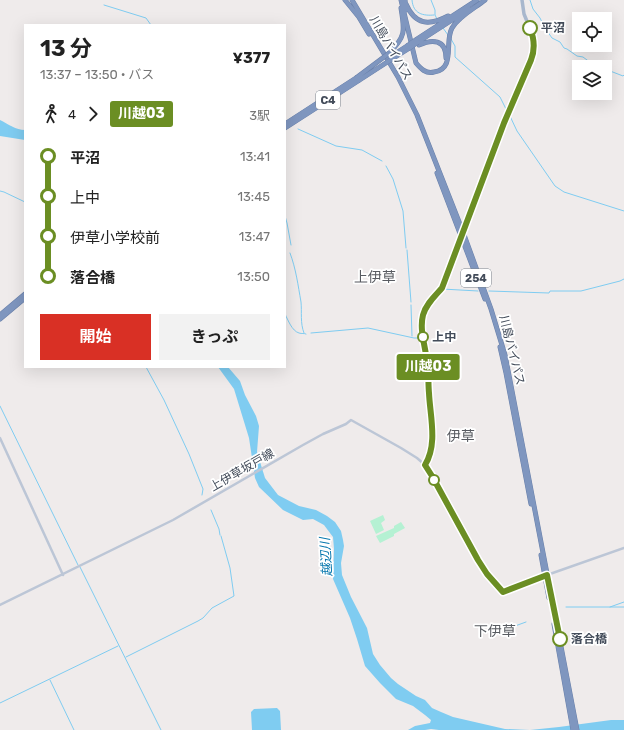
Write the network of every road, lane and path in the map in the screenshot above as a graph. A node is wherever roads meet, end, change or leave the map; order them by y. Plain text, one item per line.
1 (345, 0) edge
2 (351, 0) edge
3 (400, 0) edge
4 (405, 0) edge
5 (477, 0) edge
6 (484, 0) edge
7 (522, 0) edge
8 (458, 12) junction
9 (362, 21) junction
10 (441, 25) junction
11 (418, 42) junction
12 (391, 58) junction
13 (357, 79) junction
14 (296, 119) junction
15 (286, 124) edge
16 (286, 127) edge
17 (462, 234) junction
18 (24, 295) edge
19 (24, 299) edge
20 (0, 315) edge
21 (0, 319) edge
22 (0, 438) edge
23 (425, 465) junction
24 (624, 548) edge
25 (63, 574) junction
26 (546, 575) junction
27 (0, 605) edge
28 (570, 702) junction
29 (573, 730) edge
30 (577, 730) edge

1 - 9 highway
2 - 9 highway, 川島バイパス / 254
2 - 17 highway, 川島バイパス / 254
3 - 6 highway
3 - 12 highway
4 - 8 highway
4 - 11 highway
5 - 8 highway
6 - 10 highway
7 - 17 main road
8 - 10 highway
9 - 17 highway, 川島バイパス / 254
10 - 11 highway
11 - 12 highway, C4, bridge
12 - 13 highway, bridge
12 - 13 highway, C4, bridge
13 - 14 highway, C4
14 - 15 highway, C4
14 - 16 highway, C4
17 - 23 main road
17 - 26 highway, 川島バイパス / 254
18 - 20 highway
19 - 21 highway
22 - 25 main road
23 - 25 main road, 上伊草坂戸線
23 - 26 main road
24 - 26 main road
25 - 27 main road, 上伊草坂戸線
26 - 28 highway, 川島バイパス / 254
28 - 29 highway, 川島バイパス / 254
28 - 30 highway, 川島バイパス / 254

